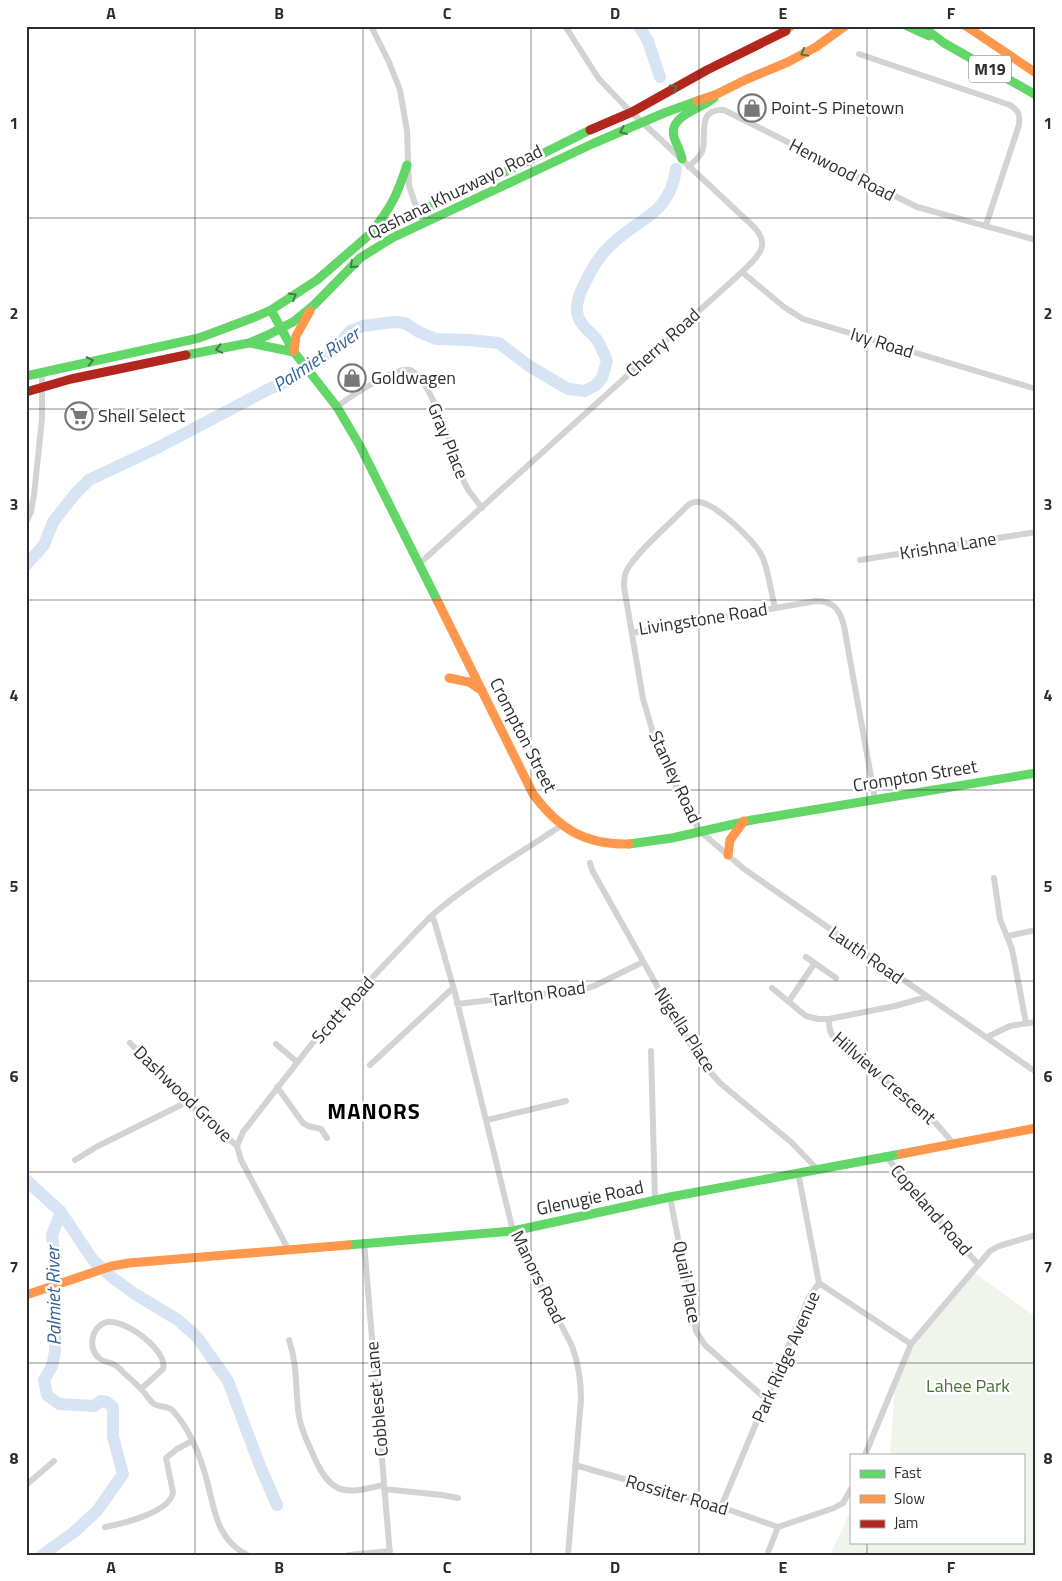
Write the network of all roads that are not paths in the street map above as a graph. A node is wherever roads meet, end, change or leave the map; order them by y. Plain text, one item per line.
1 (371, 26) edge
2 (565, 26) edge
3 (791, 26) edge
4 (795, 26) edge
5 (845, 26) edge
6 (908, 26) edge
7 (922, 26) edge
8 (966, 26) edge
9 (781, 33) junction
10 (944, 43) junction
11 (859, 54) dead end
12 (1036, 73) edge
13 (717, 94) junction
14 (1036, 95) edge
15 (632, 112) junction
16 (644, 122) junction
17 (682, 159) junction
18 (407, 164) junction
19 (689, 167) junction
20 (419, 212) junction
21 (425, 223) junction
22 (986, 225) junction
23 (370, 235) junction
24 (1036, 240) edge
25 (742, 272) junction
26 (314, 305) junction
27 (271, 310) junction
28 (280, 328) junction
29 (249, 343) junction
30 (294, 352) junction
31 (42, 372) junction
32 (26, 376) edge
33 (42, 388) junction
34 (1036, 388) edge
35 (26, 392) edge
36 (337, 407) junction
37 (482, 508) junction
38 (26, 522) edge
39 (1036, 532) edge
40 (860, 560) dead end
41 (419, 564) junction
42 (775, 608) junction
43 (632, 633) junction
44 (449, 678) dead end
45 (481, 690) junction
46 (1036, 773) edge
47 (875, 799) junction
48 (744, 821) junction
49 (562, 825) junction
50 (701, 832) junction
51 (728, 855) junction
52 (590, 863) dead end
53 (994, 878) dead end
54 (430, 917) junction
55 (1036, 930) edge
56 (1008, 936) junction
57 (806, 956) dead end
58 (643, 962) junction
59 (814, 964) junction
60 (836, 978) dead end
61 (453, 988) junction
62 (772, 988) dead end
63 (927, 997) junction
64 (789, 1001) junction
65 (457, 1004) junction
66 (829, 1019) junction
67 (1036, 1022) edge
68 (1026, 1023) junction
69 (987, 1037) junction
70 (130, 1043) dead end
71 (276, 1044) dead end
72 (651, 1051) dead end
73 (297, 1062) junction
74 (370, 1065) dead end
75 (1036, 1072) edge
76 (278, 1087) junction
77 (566, 1101) dead end
78 (187, 1102) junction
79 (487, 1120) junction
80 (1036, 1128) edge
81 (327, 1138) dead end
82 (953, 1143) junction
83 (237, 1146) junction
84 (885, 1155) junction
85 (75, 1160) dead end
86 (816, 1168) junction
87 (798, 1172) junction
88 (670, 1197) junction
89 (655, 1200) junction
90 (513, 1231) junction
91 (1036, 1235) edge
92 (364, 1242) junction
93 (288, 1248) junction
94 (978, 1264) junction
95 (819, 1283) junction
96 (26, 1295) edge
97 (290, 1340) dead end
98 (911, 1344) junction
99 (141, 1389) junction
100 (766, 1399) junction
101 (192, 1441) junction
102 (865, 1454) edge
103 (54, 1461) dead end
104 (575, 1465) junction
105 (26, 1485) edge
106 (384, 1487) junction
107 (850, 1491) edge
108 (458, 1498) dead end
109 (721, 1507) junction
110 (778, 1526) junction
111 (105, 1527) dead end
112 (390, 1553) edge
113 (247, 1555) edge
114 (349, 1555) edge
115 (568, 1555) edge
116 (767, 1555) edge

1 - 18 street
2 - 15 street
3 - 9 main road
4 - 9 main road, Qashana Khuzwayo Road
5 -> 13 main road, Qashana Khuzwayo Road
6 - 10 main road
7 - 10 main road, M19
8 - 12 main road, M19
15 -> 9 main road, Qashana Khuzwayo Road
10 - 14 main road, M19
11 - 22 street
13 - 16 main road, Qashana Khuzwayo Road
13 - 17 main road
15 - 16 street, Cherry Road
15 - 20 main road, Qashana Khuzwayo Road
16 - 17 street, Cherry Road
16 -> 21 main road, Qashana Khuzwayo Road
17 - 19 street, Cherry Road
18 - 20 street
18 - 23 main road
19 - 22 street, Henwood Road
19 - 25 street, Cherry Road
20 - 21 street
20 - 23 main road, Qashana Khuzwayo Road
21 -> 26 main road, Qashana Khuzwayo Road
22 - 24 street, Henwood Road
27 -> 23 main road, Qashana Khuzwayo Road
25 - 34 street, Ivy Road
25 - 37 street, Cherry Road
26 - 28 main road, Qashana Khuzwayo Road
26 - 30 main road
27 - 28 main road, Crompton Street
31 -> 27 main road, Qashana Khuzwayo Road
28 - 29 main road, Qashana Khuzwayo Road
28 - 30 main road, Crompton Street
29 - 30 main road
29 -> 33 main road, Qashana Khuzwayo Road
30 - 36 main road, Crompton Street
31 - 32 main road, Qashana Khuzwayo Road
31 - 33 street
33 - 35 main road, Qashana Khuzwayo Road
33 - 38 street
36 - 37 street, Gray Place
36 - 41 main road, Crompton Street
37 - 41 street, Cherry Road
39 - 40 street, Krishna Lane
41 - 45 main road, Crompton Street
42 - 43 street, Livingstone Road
42 - 43 street, Livingstone Road
42 - 47 street, Livingstone Road
43 - 50 street, Stanley Road
44 - 45 main road
45 - 49 main road, Crompton Street
46 - 47 main road, Crompton Street
47 - 48 main road, Crompton Street
48 - 50 main road, Crompton Street
48 - 51 main road
49 - 50 main road, Crompton Street
49 - 54 street, Scott Road
50 - 51 street, Lauth Road
51 - 63 street, Lauth Road
52 - 58 street, Nigella Place
53 - 56 street
54 - 61 street, Manors Road
54 - 73 street, Scott Road
55 - 56 street
56 - 68 street
57 - 59 street
58 - 65 street, Tarlton Road
58 - 86 street, Nigella Place
59 - 60 street
59 - 64 street
61 - 65 street, Manors Road
61 - 74 street
62 - 64 street
63 - 66 street, Hillview Crescent
63 - 69 street, Lauth Road
64 - 66 street
65 - 79 street, Manors Road
66 - 82 street, Hillview Crescent
67 - 68 street
68 - 69 street
69 - 75 street, Lauth Road
70 - 78 street, Dashwood Grove
71 - 73 street
72 - 89 street
73 - 76 street, Scott Road
76 - 81 street
76 - 83 street, Scott Road
77 - 79 street
78 - 83 street, Dashwood Grove
78 - 85 street
79 - 90 street, Manors Road
80 - 82 main road, Glenugie Road
82 - 84 main road, Glenugie Road
83 - 93 street
84 - 86 main road, Glenugie Road
84 - 94 street, Copeland Road
86 - 87 main road, Glenugie Road
87 - 88 main road, Glenugie Road
87 - 95 street, Park Ridge Avenue
88 - 89 main road, Glenugie Road
88 - 100 street, Quail Place
89 - 90 main road, Glenugie Road
90 - 92 main road, Glenugie Road
90 - 104 street, Manors Road
91 - 94 street
92 - 93 main road, Glenugie Road
92 - 106 street, Cobbleset Lane
93 - 96 main road, Glenugie Road
94 - 98 street
95 - 98 street
95 - 100 street, Park Ridge Avenue
97 - 106 street
98 - 102 street
99 - 99 street
99 - 101 street
100 - 109 street, Park Ridge Avenue
101 - 111 street
101 - 113 street
103 - 105 street
104 - 109 street, Rossiter Road
104 - 115 street, Manors Road
106 - 108 street
106 - 112 street, Cobbleset Lane
107 - 110 street
109 - 110 street, Rossiter Road
110 - 116 street
112 - 114 street

